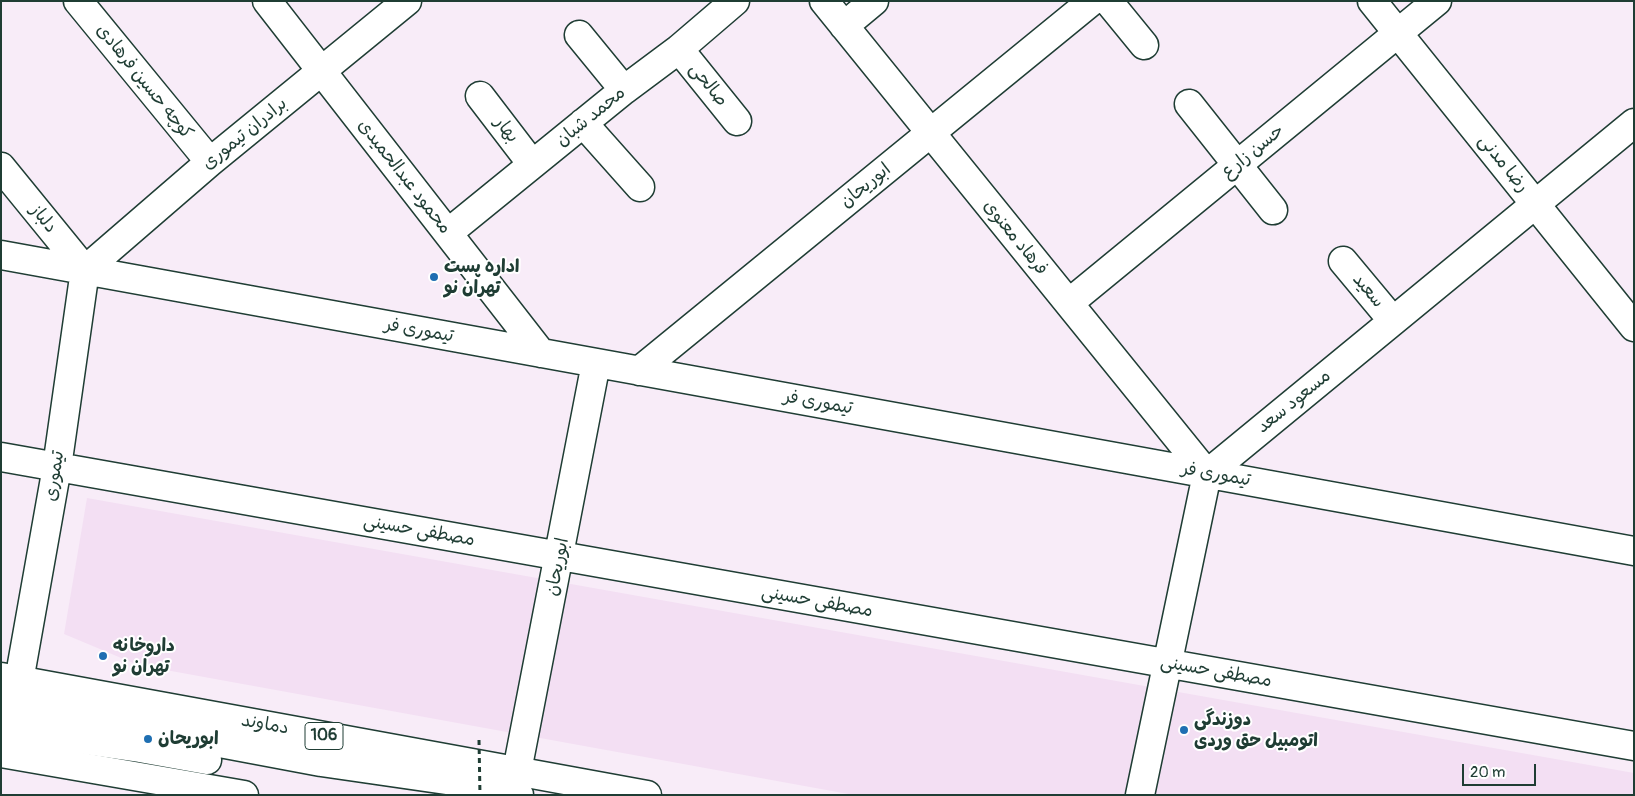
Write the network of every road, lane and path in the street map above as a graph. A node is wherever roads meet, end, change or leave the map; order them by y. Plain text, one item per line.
1 (78, 1) edge
2 (267, 1) edge
3 (407, 1) edge
4 (735, 1) edge
5 (824, 1) edge
6 (874, 1) edge
7 (1092, 1) edge
8 (1108, 1) edge
9 (1372, 1) edge
10 (1437, 1) edge
11 (844, 26) junction
12 (1398, 33) junction
13 (579, 34) dead end
14 (1144, 45) dead end
15 (678, 49) junction
16 (322, 71) junction
17 (624, 90) junction
18 (480, 96) dead end
19 (1189, 104) dead end
20 (737, 121) dead end
21 (583, 123) junction
22 (1634, 123) edge
23 (931, 133) junction
24 (210, 162) junction
25 (532, 164) junction
26 (1236, 166) junction
27 (1, 167) edge
28 (640, 187) dead end
29 (1535, 204) junction
30 (1273, 210) dead end
31 (448, 233) junction
32 (1, 255) edge
33 (1343, 261) dead end
34 (85, 270) junction
35 (1069, 303) junction
36 (1393, 321) junction
37 (1634, 327) edge
38 (541, 353) junction
39 (596, 363) junction
40 (639, 371) junction
41 (1, 457) edge
42 (57, 467) junction
43 (1207, 474) junction
44 (1634, 551) edge
45 (560, 557) junction
46 (1168, 664) junction
47 (10, 679) edge
48 (1, 702) edge
49 (1, 728) edge
50 (479, 740) dead end
51 (1634, 746) edge
52 (1, 753) edge
53 (518, 783) edge
54 (244, 795) edge
55 (420, 795) edge
56 (480, 795) edge
57 (647, 795) edge
58 (1140, 795) edge

1 - 24 street, کوچه حسین فرهادی
2 - 16 street, محمود عبدالحمیدی
3 - 16 street, برادران تیموری
4 - 15 street, محمد شبان
5 - 11 street, فرهاد معنوی
6 - 11 street
7 - 23 street, ابوریحان
8 - 14 street
9 - 12 street, رضا مدنی
10 - 12 street, حسن زارع
11 - 23 street, فرهاد معنوی
12 - 26 street, حسن زارع
12 - 29 street, رضا مدنی
13 - 17 street
15 - 17 street, محمد شبان
15 - 20 street, صالحی
16 - 24 street, برادران تیموری
16 - 31 street, محمود عبدالحمیدی
17 - 21 street, محمد شبان
18 - 25 street, بهار
19 - 26 street
21 - 25 street, محمد شبان
21 - 28 street
22 - 29 street, مسعود سعد
23 - 35 street, فرهاد معنوی
23 - 40 street, ابوریحان
24 - 34 street, برادران تیموری
25 - 31 street, محمد شبان
26 - 30 street
26 - 35 street, حسن زارع
27 - 34 street, دلباز
29 - 36 street, مسعود سعد
29 - 37 street, رضا مدنی
31 - 38 street, محمود عبدالحمیدی
32 - 34 street, تیموری فر
33 - 36 street, سعید
34 - 38 street, تیموری فر
34 - 42 street, تیموری
35 - 43 street, فرهاد معنوی
36 - 43 street, مسعود سعد
38 - 39 street, تیموری فر
39 - 40 street, تیموری فر
39 - 45 street, ابوریحان
40 - 43 street, تیموری فر
41 - 42 street, مصطفی حسینی
42 - 45 street, مصطفی حسینی
42 - 47 street, تیموری
43 - 44 street, تیموری فر
43 - 46 street
45 - 46 street, مصطفی حسینی
45 - 53 street, ابوریحان
46 - 51 street, مصطفی حسینی
46 - 58 street
47 - 53 street, دماوند / 106
48 - 53 street
49 - 55 street
50 - 56 path, bridge
52 - 54 street
53 - 57 street, دماوند / 106

